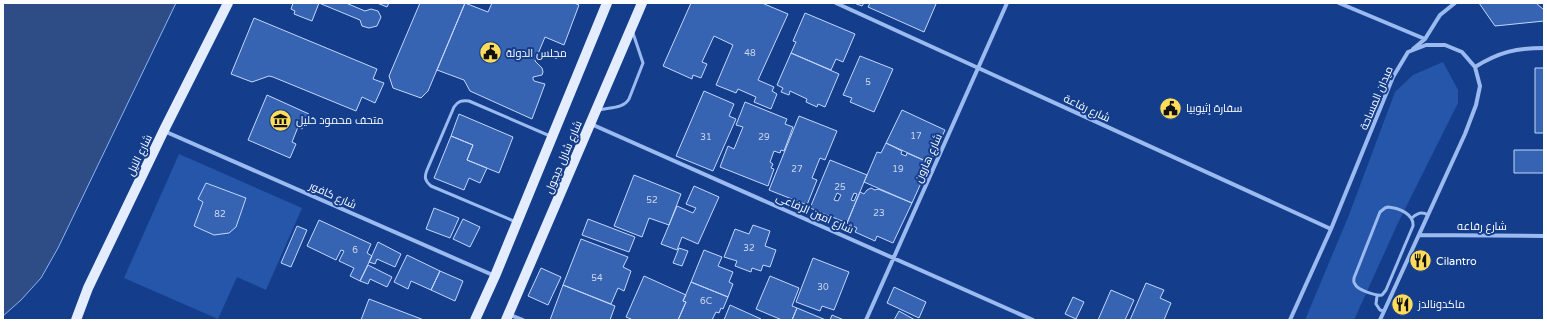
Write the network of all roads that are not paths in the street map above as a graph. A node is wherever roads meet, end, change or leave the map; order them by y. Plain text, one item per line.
1 (228, 3) edge
2 (608, 3) edge
3 (642, 3) edge
4 (836, 3) edge
5 (1007, 3) edge
6 (1339, 3) edge
7 (1455, 3) edge
8 (633, 26) junction
9 (1425, 39) junction
10 (1544, 48) edge
11 (1408, 52) junction
12 (1475, 67) junction
13 (977, 68) junction
14 (595, 111) junction
15 (590, 123) junction
16 (164, 130) junction
17 (552, 137) junction
18 (1428, 214) junction
19 (1412, 218) junction
20 (517, 223) junction
21 (1331, 229) junction
22 (1419, 235) junction
23 (1544, 236) edge
24 (893, 258) junction
25 (495, 276) junction
26 (1377, 296) junction
27 (1384, 311) junction
28 (507, 317) edge
29 (76, 320) edge
30 (475, 320) edge
31 (523, 320) edge
32 (866, 320) edge
33 (1033, 320) edge
34 (1290, 320) edge
35 (1380, 320) edge

1 - 16 main road, شارع النيل
2 - 17 main road, شارع شارل ديجول
3 - 8 main road, شارع شارل ديجول
4 - 13 street, شارع رفاعة
5 - 13 street, شارع هارون
6 - 9 street
7 - 9 street
8 - 14 main road, شارع شارل ديجول
8 - 14 lane
9 - 11 street
10 - 12 street
11 - 12 street
11 - 21 street, ميدان المساحة
12 - 18 street
13 - 21 street, شارع رفاعة
13 - 24 street, شارع هارون
14 - 15 main road, شارع شارل ديجول
15 - 24 street, شارع امين الرفاعى
15 - 28 main road, شارع شارل ديجول
16 - 25 street, شارع كافور
16 - 29 main road, شارع النيل
17 - 20 main road, شارع شارل ديجول
17 - 20 lane
18 - 19 lane
18 - 22 street
19 - 26 lane
19 - 26 lane
20 - 25 main road, شارع شارل ديجول
21 - 34 street, ميدان المساحة
22 - 23 street, شارع رفاعه
22 - 27 street
24 - 32 street, شارع هارون
24 - 33 street, شارع امين الرفاعى
25 - 30 main road, شارع شارل ديجول
26 - 27 lane
27 - 35 street
28 - 31 street

